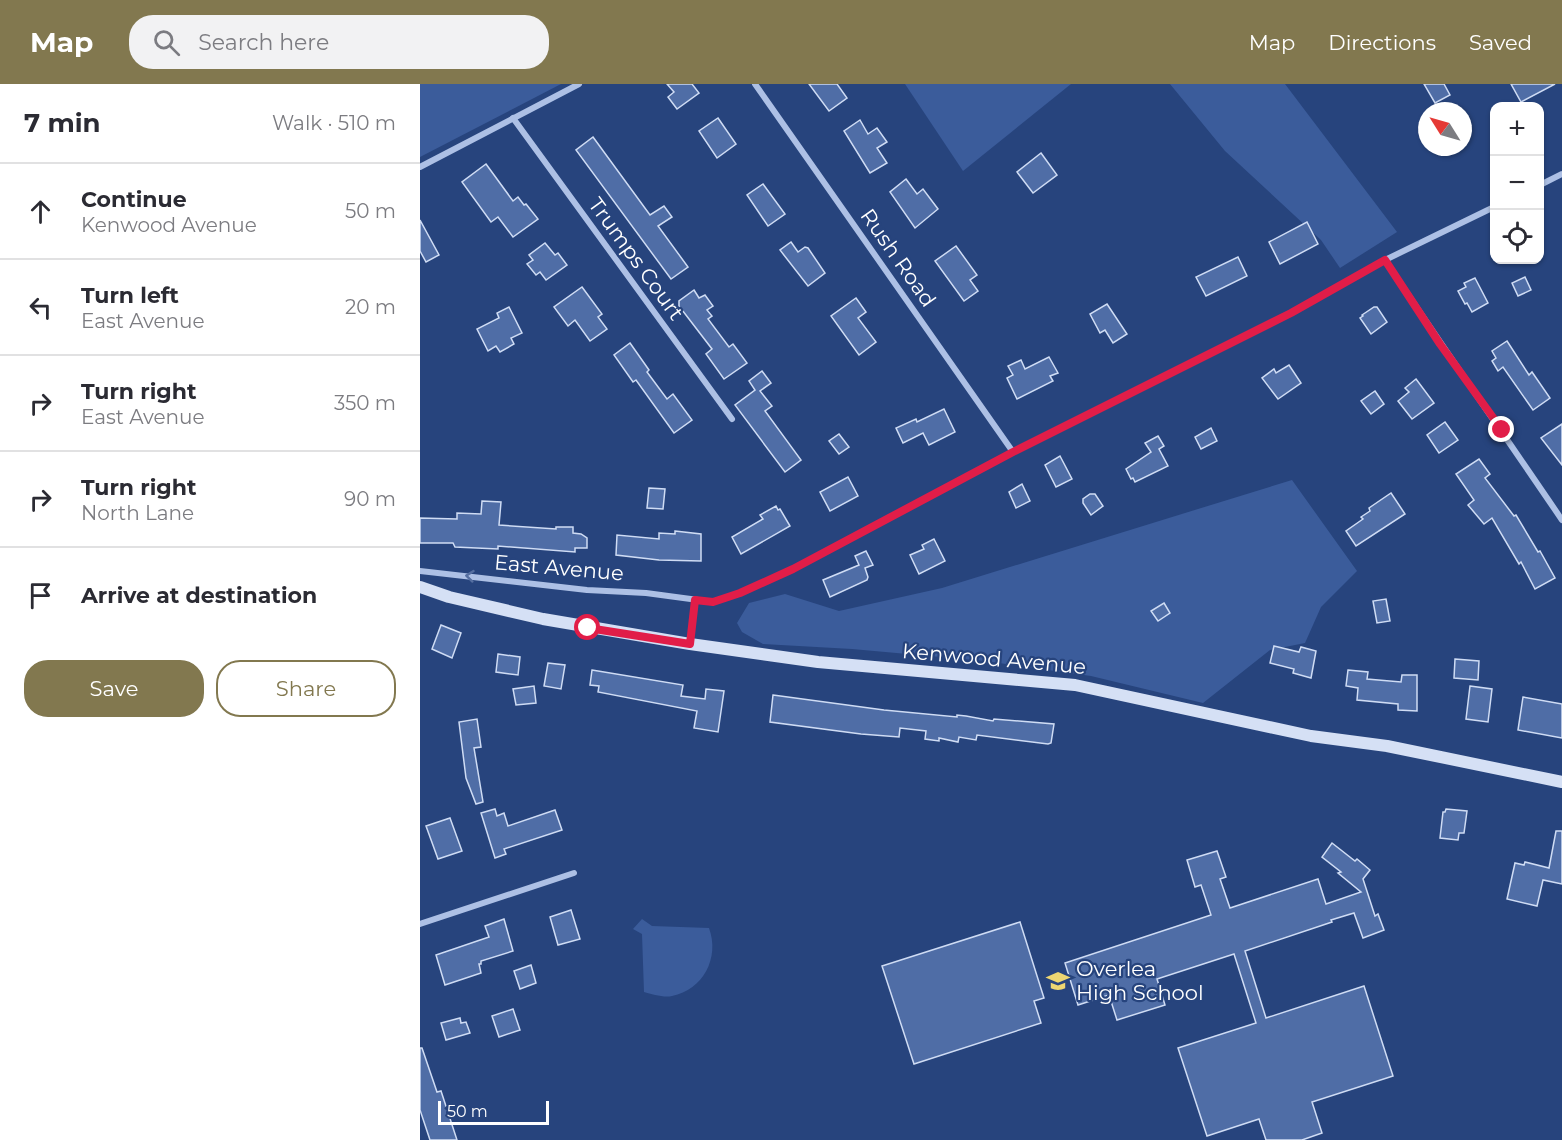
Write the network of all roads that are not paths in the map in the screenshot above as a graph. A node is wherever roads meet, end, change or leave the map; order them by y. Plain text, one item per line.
1 (579, 84) edge
2 (755, 84) edge
3 (513, 118) junction
4 (420, 167) edge
5 (1562, 174) edge
6 (1544, 183) edge
7 (1490, 209) edge
8 (1385, 260) junction
9 (732, 420) dead end
10 (1013, 452) junction
11 (1562, 520) edge
12 (420, 571) edge
13 (420, 587) edge
14 (695, 600) junction
15 (690, 644) junction
16 (1562, 782) edge
17 (574, 873) dead end
18 (420, 924) edge

1 - 3 street
2 - 10 street, Rush Road
3 - 4 street
3 - 9 street, Trumps Court
5 - 6 street
7 - 8 street, East Avenue
8 - 10 street, East Avenue
8 - 11 street
10 - 14 street, East Avenue
14 -> 12 street, East Avenue
13 - 15 main road, Kenwood Avenue
14 - 15 street
15 - 16 main road, Kenwood Avenue
17 - 18 street

